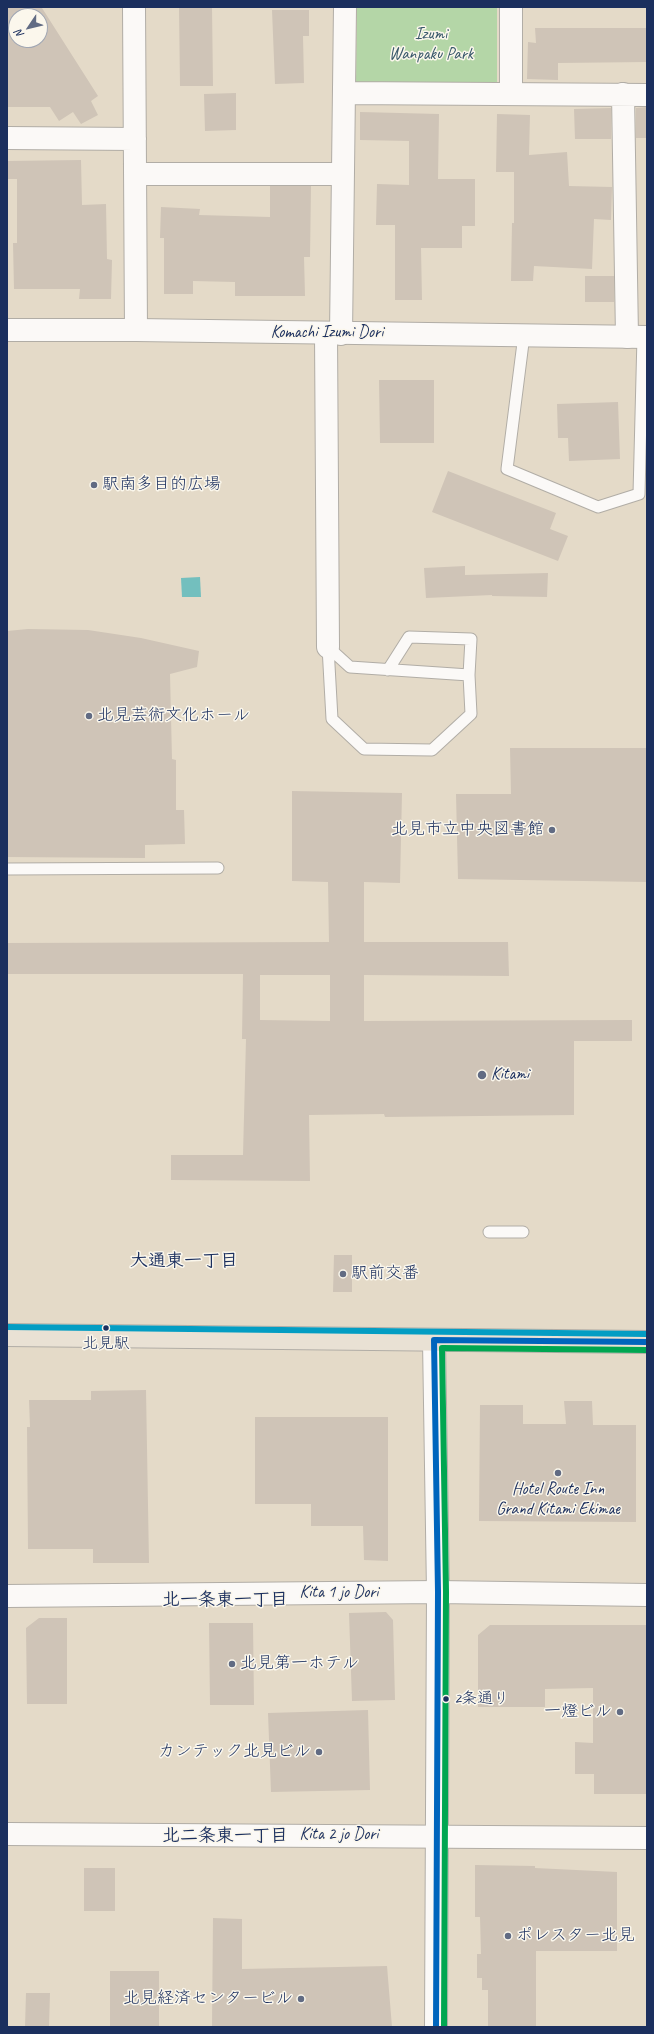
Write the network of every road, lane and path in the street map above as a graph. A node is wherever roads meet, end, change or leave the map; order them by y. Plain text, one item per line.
1 (134, 7) edge
2 (345, 7) edge
3 (511, 7) edge
4 (344, 93) junction
5 (511, 94) junction
6 (623, 94) junction
7 (647, 94) edge
8 (7, 138) edge
9 (135, 139) junction
10 (135, 174) junction
11 (343, 174) junction
12 (7, 330) edge
13 (136, 330) junction
14 (333, 334) junction
15 (524, 335) junction
16 (639, 337) edge
17 (328, 647) junction
18 (388, 670) junction
19 (469, 675) junction
20 (218, 868) dead end
21 (7, 869) edge
22 (489, 1232) dead end
23 (523, 1232) dead end
24 (7, 1335) edge
25 (434, 1340) junction
26 (647, 1342) edge
27 (438, 1592) junction
28 (647, 1595) edge
29 (7, 1596) edge
30 (7, 1834) edge
31 (437, 1836) junction
32 (647, 1838) edge
33 (436, 2027) edge

1 - 9 street
2 - 4 street
3 - 5 street
4 - 5 street
4 - 11 street
5 - 6 street
6 - 7 street
6 - 16 street
8 - 9 street
9 - 10 street
10 - 11 street
10 - 13 street
11 - 14 street
12 - 13 street, Komachi Izumi Dori
13 - 14 street, Komachi Izumi Dori
14 - 15 street, Komachi Izumi Dori
14 - 17 street
15 - 16 street, Komachi Izumi Dori
15 - 16 lane
17 - 18 lane
17 - 19 lane
18 - 19 lane
18 - 19 lane
20 - 21 lane
22 - 23 lane
24 - 25 highway
25 - 26 highway
25 - 27 street
27 - 28 street, Kita 1 jo Dori
27 - 29 street, Kita 1 jo Dori
27 - 31 street
30 - 31 street, Kita 2 jo Dori
31 - 32 street, Kita 2 jo Dori
31 - 33 street

